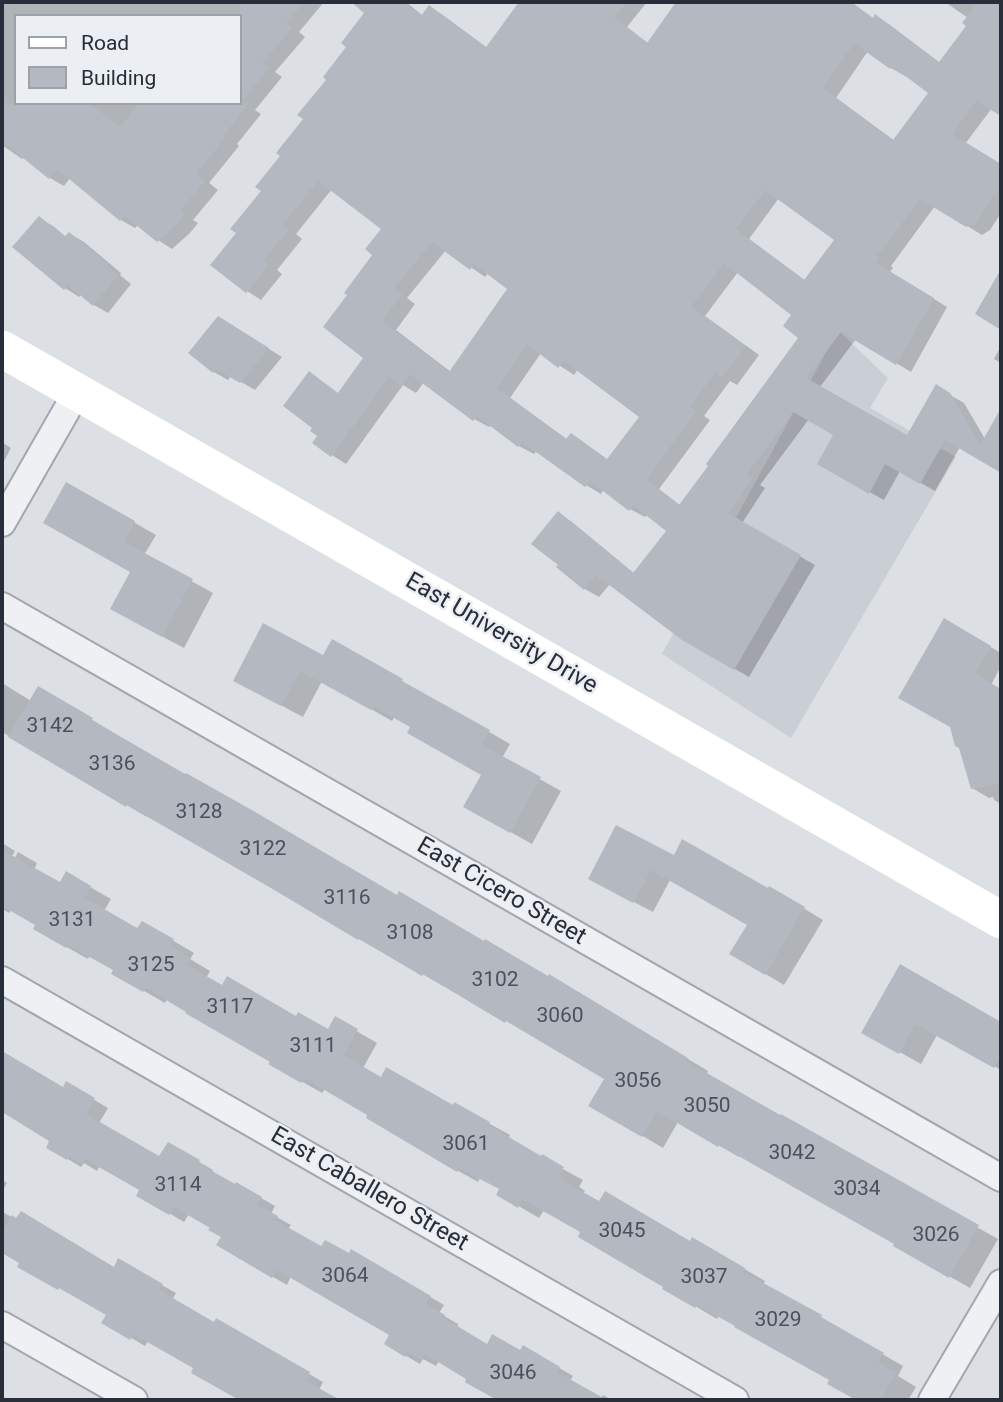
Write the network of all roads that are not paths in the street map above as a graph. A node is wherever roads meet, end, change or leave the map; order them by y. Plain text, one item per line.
1 (2, 349) edge
2 (77, 391) junction
3 (2, 523) edge
4 (2, 606) edge
5 (1001, 920) edge
6 (2, 980) edge
7 (1001, 1178) edge
8 (1001, 1283) edge
9 (2, 1325) edge
10 (134, 1400) edge
11 (735, 1400) edge
12 (932, 1400) edge

1 - 2 main road, East University Drive
2 - 3 street
2 - 5 main road, East University Drive
4 - 7 street, East Cicero Street
6 - 11 street, East Caballero Street
8 - 12 street
9 - 10 street

